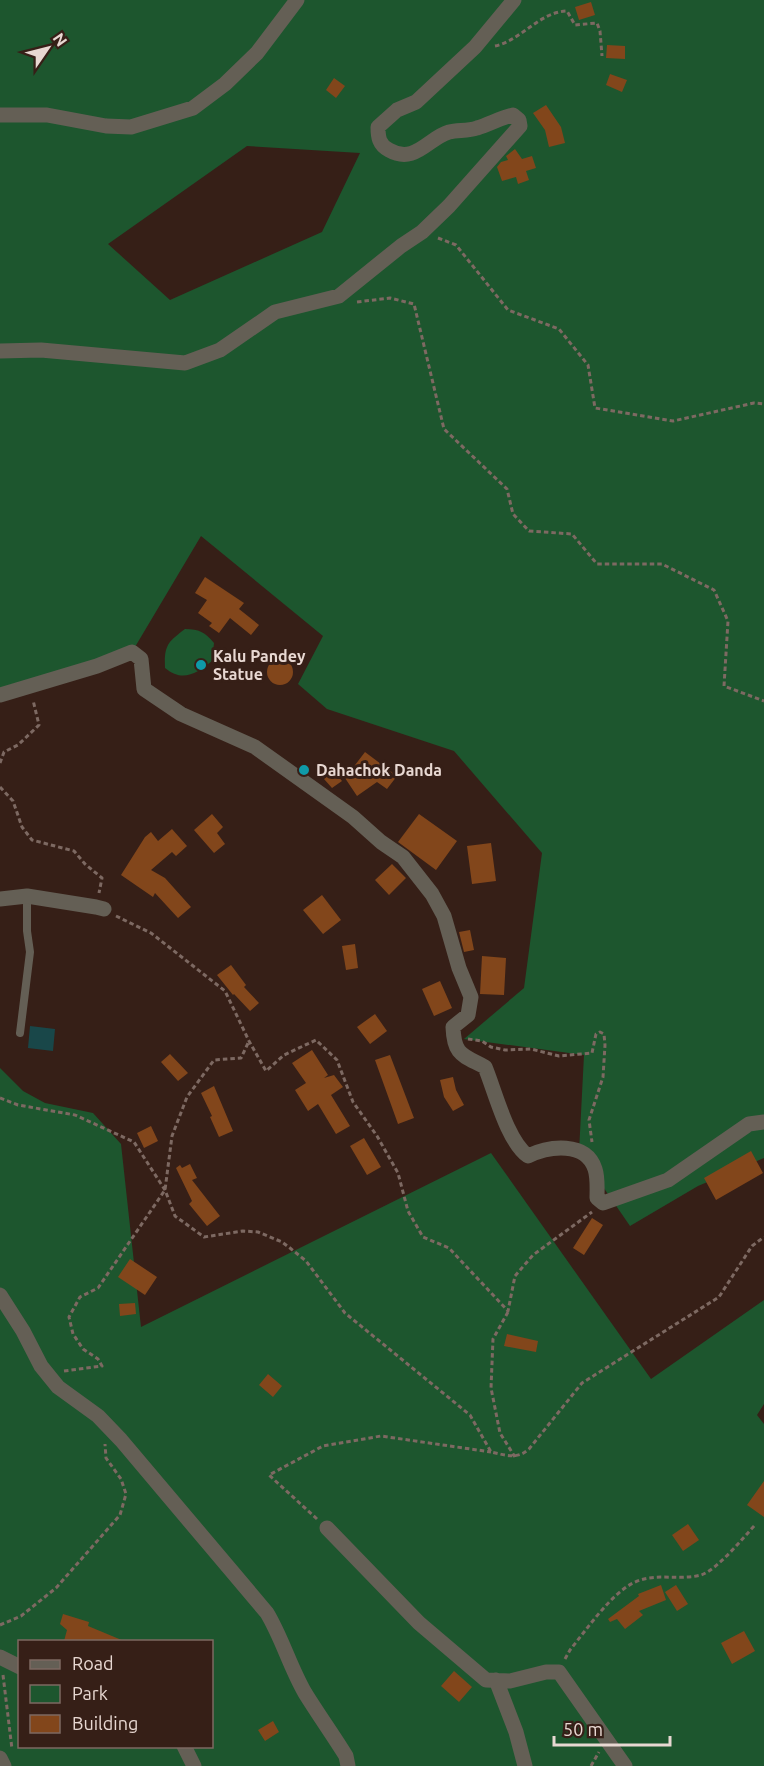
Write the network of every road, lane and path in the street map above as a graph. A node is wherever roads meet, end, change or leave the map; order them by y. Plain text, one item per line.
1 (297, 0) edge
2 (514, 0) edge
3 (475, 47) junction
4 (602, 56) dead end
5 (0, 115) edge
6 (422, 232) junction
7 (356, 302) dead end
8 (0, 351) edge
9 (764, 404) edge
10 (31, 687) junction
11 (0, 695) edge
12 (764, 701) edge
13 (0, 763) edge
14 (0, 787) edge
15 (27, 896) junction
16 (0, 899) edge
17 (100, 908) junction
18 (20, 1033) dead end
19 (453, 1038) junction
20 (249, 1041) junction
21 (0, 1098) edge
22 (764, 1122) edge
23 (595, 1168) junction
24 (165, 1190) junction
25 (603, 1203) junction
26 (764, 1237) edge
27 (0, 1295) edge
28 (508, 1311) junction
29 (41, 1366) junction
30 (98, 1416) junction
31 (491, 1452) junction
32 (515, 1457) junction
33 (755, 1525) dead end
34 (327, 1528) joint
35 (0, 1625) edge
36 (1, 1658) edge
37 (18, 1666) edge
38 (559, 1672) junction
39 (496, 1680) junction
40 (185, 1748) edge
41 (6, 1761) edge
42 (194, 1766) edge
43 (348, 1766) edge
44 (525, 1766) edge
45 (625, 1766) edge

1 - 5 street
2 - 3 street
3 - 4 path
3 - 6 street
6 - 8 street
6 - 9 path
7 - 12 path
10 - 11 street
10 - 13 path
10 - 19 street
14 - 17 path
15 - 16 street
15 - 17 street
15 - 18 lane
17 - 20 path
19 - 23 street
19 - 23 path
20 - 24 path
20 - 28 path
21 - 24 path
22 - 25 street
23 - 25 street
24 - 29 path
24 - 31 path
25 - 28 path
26 - 32 path
27 - 29 street
28 - 32 path
29 - 30 street
30 - 35 path
30 - 43 street
31 - 32 path
31 - 34 path
33 - 38 path
34 - 39 street
36 - 37 street
36 - 41 path
38 - 39 street
38 - 45 street
39 - 44 street
40 - 42 street

